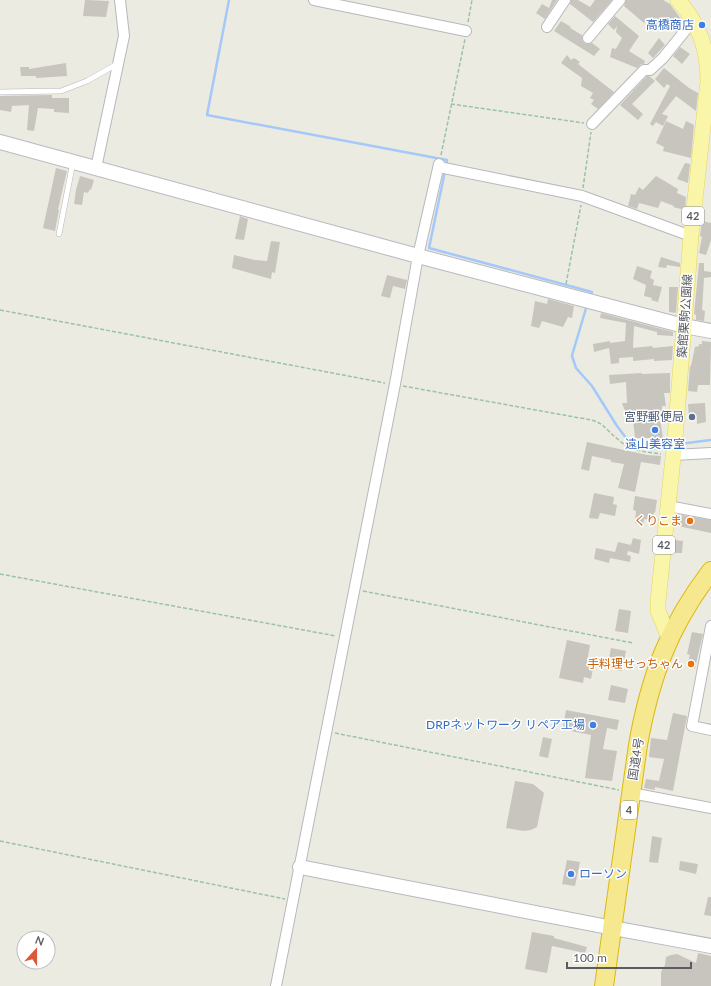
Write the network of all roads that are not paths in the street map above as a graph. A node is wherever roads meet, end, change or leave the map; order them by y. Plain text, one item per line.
1 (120, 0) edge
2 (314, 0) edge
3 (565, 0) edge
4 (620, 0) edge
5 (678, 0) edge
6 (693, 21) junction
7 (547, 27) dead end
8 (466, 31) road end
9 (588, 38) dead end
10 (118, 64) junction
11 (0, 92) edge
12 (592, 124) road end
13 (0, 142) edge
14 (73, 162) junction
15 (96, 168) junction
16 (59, 234) dead end
17 (691, 236) junction
18 (418, 256) junction
19 (684, 326) junction
20 (711, 332) edge
21 (674, 448) junction
22 (711, 453) edge
23 (668, 506) junction
24 (711, 514) edge
25 (711, 571) edge
26 (711, 626) edge
27 (669, 638) junction
28 (711, 730) edge
29 (631, 793) junction
30 (711, 808) edge
31 (300, 867) junction
32 (612, 928) junction
33 (711, 946) edge
34 (276, 986) edge
35 (604, 986) edge

1 - 10 street
2 - 8 street
3 - 7 street
4 - 9 street
5 - 6 main road, 築館栗駒公園線 / 42
6 - 12 street
6 - 17 main road, 築館栗駒公園線 / 42
10 - 11 lane
10 - 15 street
13 - 14 street
14 - 15 street
14 - 16 lane
15 - 18 street
17 - 18 street
17 - 19 main road, 築館栗駒公園線 / 42
18 - 19 street
18 - 31 street
19 - 20 street
19 - 21 main road, 築館栗駒公園線 / 42
21 - 22 street
21 - 23 main road, 築館栗駒公園線 / 42
23 - 24 street
23 - 27 main road, 築館栗駒公園線 / 42
25 - 27 highway, 国道4号 / 4
26 - 28 street
27 - 29 highway, 国道4号 / 4
29 - 30 street
29 - 32 highway, 国道4号 / 4
31 - 32 street
31 - 34 street
32 - 33 street
32 - 35 highway, 国道4号 / 4

